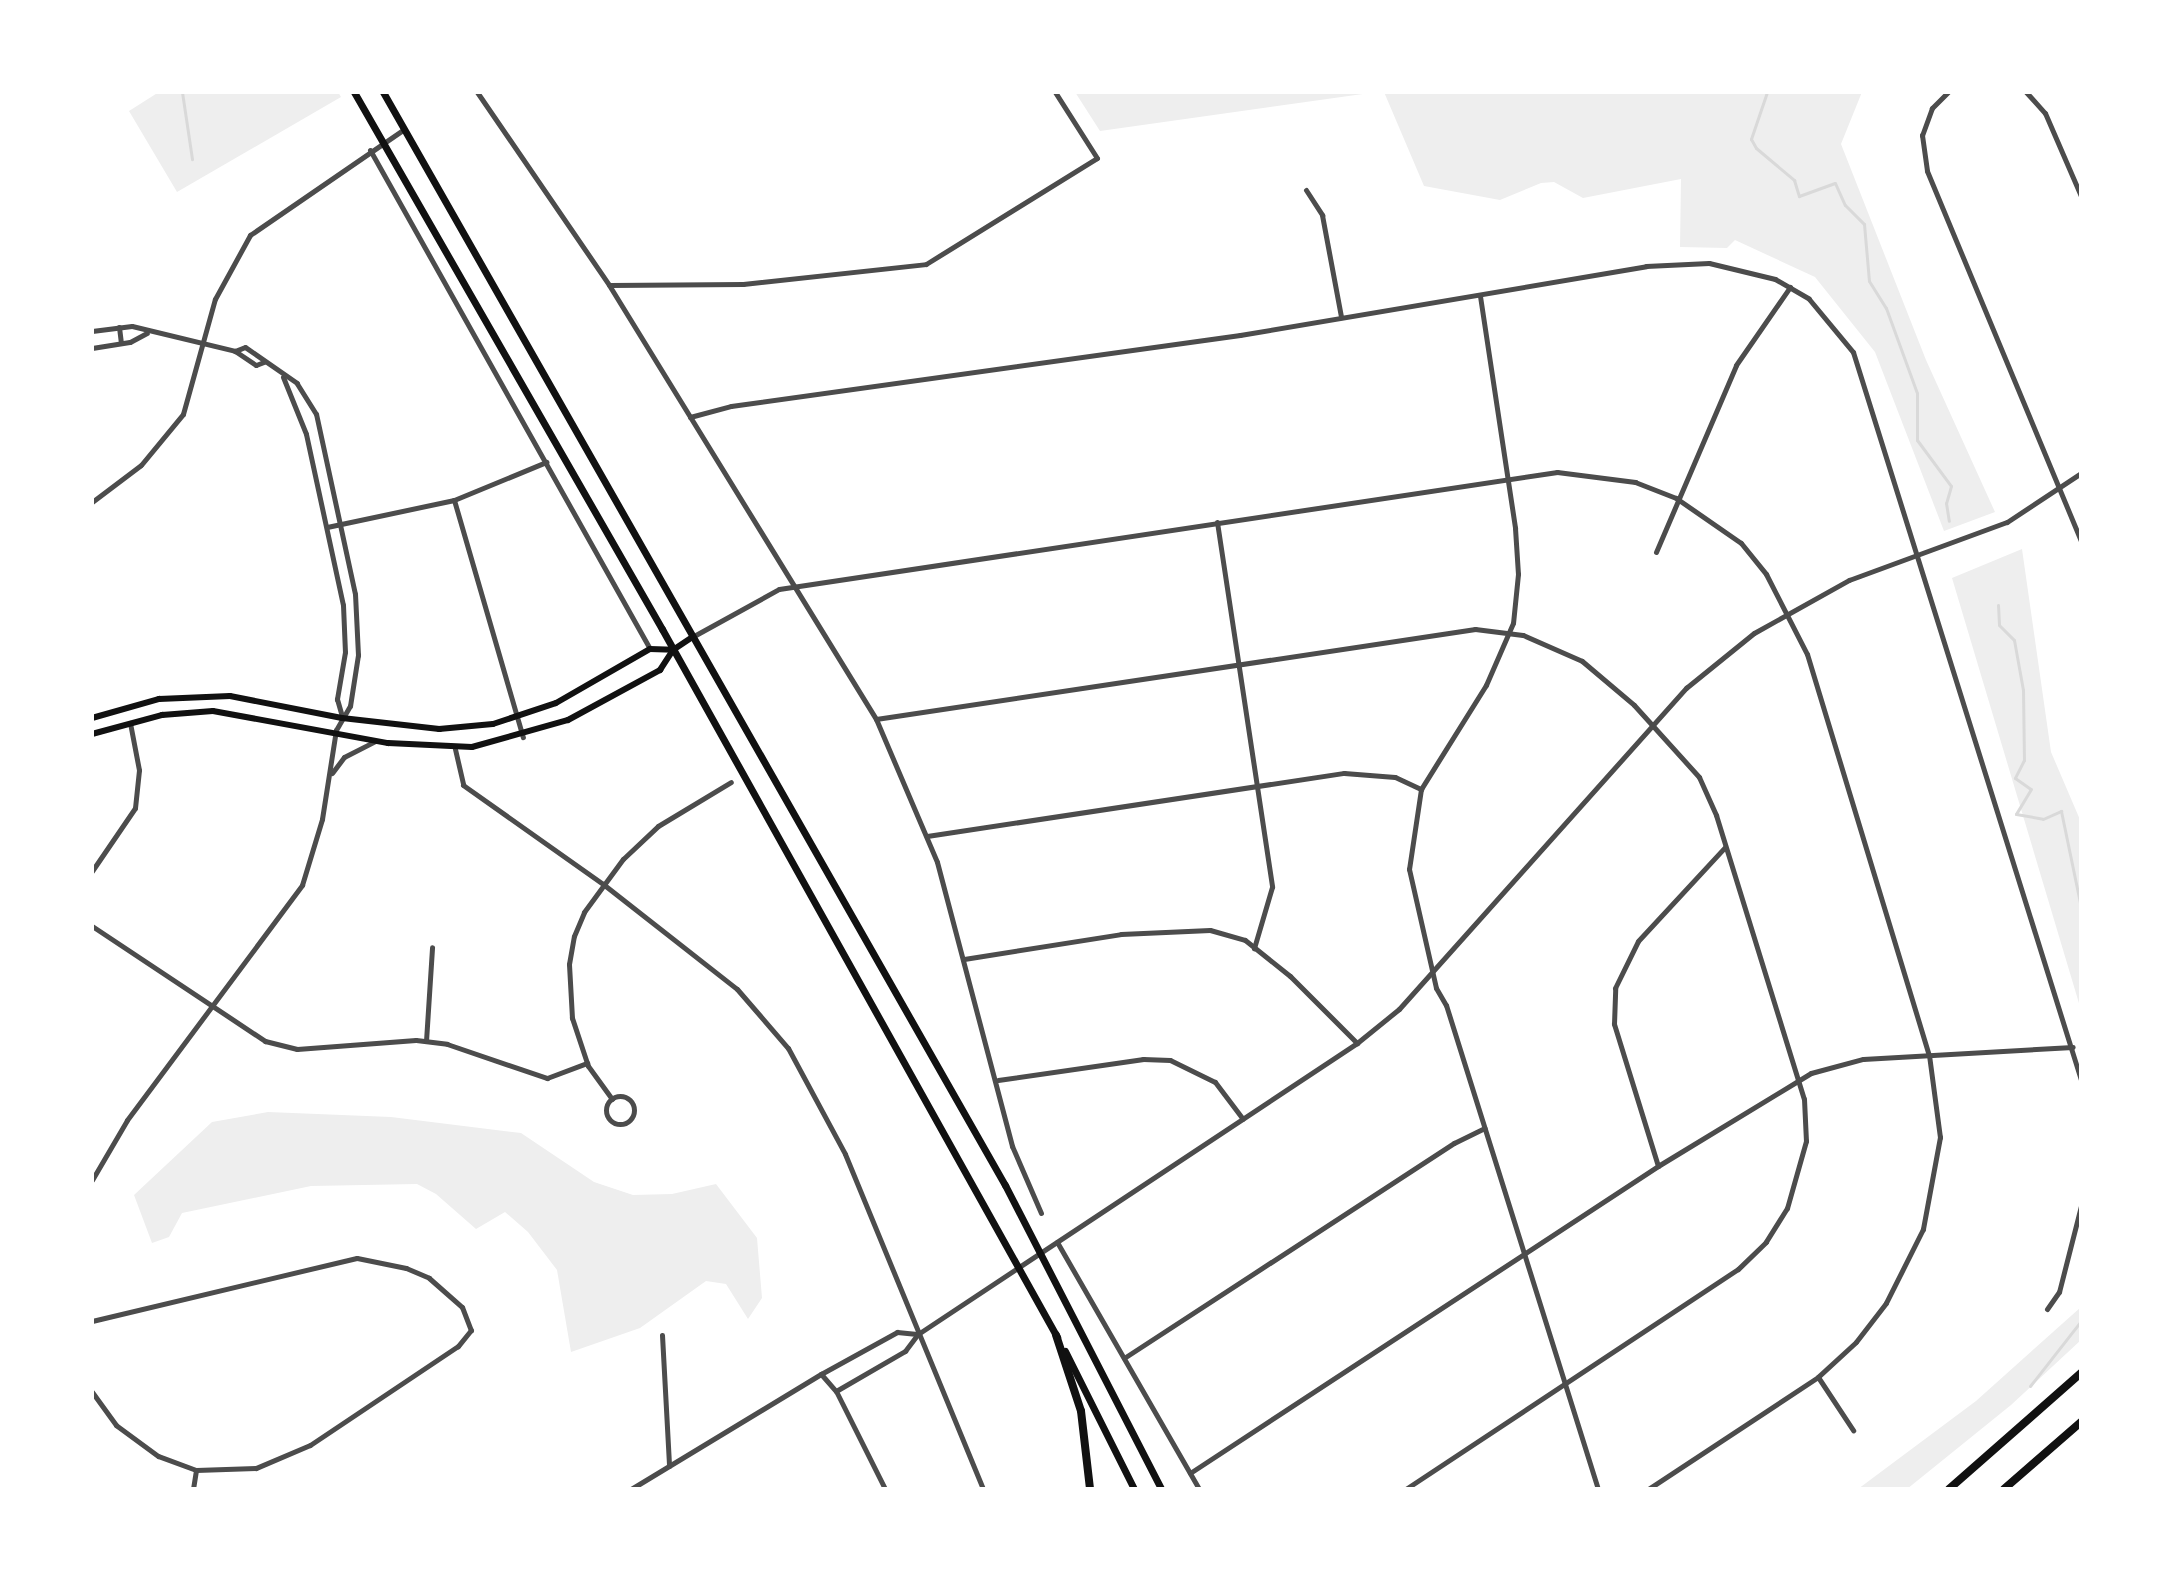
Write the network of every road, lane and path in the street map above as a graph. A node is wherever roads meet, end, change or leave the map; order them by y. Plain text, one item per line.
1 (354, 92) edge
2 (383, 92) edge
3 (477, 92) edge
4 (1055, 92) edge
5 (1948, 92) edge
6 (2026, 92) edge
7 (405, 129) junction
8 (382, 142) junction
9 (370, 150) junction
10 (1306, 190) dead end
11 (2081, 196) edge
12 (609, 285) junction
13 (1790, 287) junction
14 (1480, 296) junction
15 (1341, 317) junction
16 (119, 327) junction
17 (92, 331) edge
18 (148, 333) junction
19 (121, 343) junction
20 (205, 346) junction
21 (92, 348) edge
22 (235, 351) junction
23 (264, 362) junction
24 (282, 377) junction
25 (690, 417) junction
26 (546, 462) junction
27 (2081, 473) edge
28 (1507, 479) junction
29 (2060, 489) junction
30 (1676, 498) junction
31 (454, 500) junction
32 (92, 502) edge
33 (1217, 522) junction
34 (340, 524) junction
35 (327, 527) junction
36 (2081, 541) edge
37 (1656, 552) dead end
38 (1918, 553) junction
39 (795, 586) junction
40 (1789, 613) junction
41 (1509, 633) junction
42 (692, 637) junction
43 (650, 649) junction
44 (673, 650) junction
45 (345, 655) junction
46 (358, 655) junction
47 (1239, 662) junction
48 (517, 717) junction
49 (92, 718) edge
50 (342, 718) junction
51 (876, 719) junction
52 (130, 723) junction
53 (1653, 724) junction
54 (336, 730) junction
55 (92, 734) edge
56 (523, 737) junction
57 (376, 741) junction
58 (455, 749) junction
59 (332, 773) junction
60 (731, 782) dead end
61 (1258, 786) junction
62 (1421, 789) junction
63 (927, 836) junction
64 (1726, 846) junction
65 (92, 871) edge
66 (603, 884) junction
67 (92, 926) edge
68 (432, 947) dead end
69 (1254, 948) junction
70 (964, 959) junction
71 (1434, 971) junction
72 (210, 1008) junction
73 (426, 1041) junction
74 (1357, 1043) junction
75 (2073, 1047) junction
76 (1929, 1055) junction
77 (587, 1063) junction
78 (998, 1080) junction
79 (1799, 1080) junction
80 (2081, 1080) edge
81 (612, 1099) junction
82 (1243, 1119) junction
83 (1485, 1128) junction
84 (1658, 1166) junction
85 (92, 1180) edge
86 (2081, 1206) edge
87 (1041, 1213) dead end
88 (1057, 1242) junction
89 (1041, 1253) junction
90 (1524, 1253) junction
91 (1021, 1266) junction
92 (2047, 1309) dead end
93 (92, 1321) edge
94 (918, 1334) junction
95 (662, 1335) dead end
96 (1056, 1335) junction
97 (1124, 1358) junction
98 (2081, 1373) edge
99 (821, 1374) junction
100 (1818, 1377) junction
101 (1565, 1384) junction
102 (836, 1391) junction
103 (92, 1392) edge
104 (2081, 1422) edge
105 (1853, 1430) dead end
106 (669, 1466) junction
107 (196, 1470) junction
108 (1190, 1473) junction
109 (193, 1489) edge
110 (631, 1489) edge
111 (885, 1489) edge
112 (983, 1489) edge
113 (1090, 1489) edge
114 (1134, 1489) edge
115 (1161, 1489) edge
116 (1199, 1489) edge
117 (1405, 1489) edge
118 (1598, 1489) edge
119 (1648, 1489) edge
120 (1949, 1489) edge
121 (2004, 1489) edge

1 - 8 main road
2 - 7 main road
3 - 12 street
4 - 12 street
5 - 29 street
6 - 11 street
7 - 8 street
7 - 42 main road
8 - 9 street
8 - 44 main road
9 - 20 street
9 - 26 street
10 - 15 street
12 - 25 street
13 - 14 street
13 - 30 street
13 - 38 street
14 - 15 street
14 - 28 street
15 - 25 street
16 - 17 street
16 - 18 street
16 - 19 street
18 - 19 street
18 - 20 street
19 - 21 street
20 - 22 street
20 - 32 street
22 - 23 street
22 - 23 street
23 - 24 street
24 - 34 street
24 - 35 street
25 - 39 street
26 - 31 street
26 - 43 street
27 - 29 street
28 - 30 street
28 - 33 street
28 - 41 street
29 - 36 street
29 - 38 street
30 - 37 street
30 - 40 street
31 - 34 street
31 - 48 street
33 - 39 street
33 - 47 street
34 - 35 street
34 - 46 street
35 - 45 street
38 - 40 street
38 - 75 street
39 - 42 street
39 - 51 street
40 - 53 street
40 - 76 street
41 - 47 street
41 - 53 street
41 - 62 street
42 - 44 main road
42 - 89 main road
43 - 44 main road
43 - 48 main road
44 - 56 main road
44 - 91 main road
45 - 46 street
45 - 50 street
46 - 50 street
47 - 51 street
47 - 61 street
48 - 50 main road
48 - 56 street
49 - 50 main road
50 - 54 street
51 - 63 street
52 - 54 main road
52 - 55 main road
52 - 65 street
53 - 64 street
53 - 71 street
54 - 57 main road
54 - 59 street
56 - 58 main road
57 - 58 main road
57 - 59 street
58 - 66 street
59 - 72 street
60 - 66 street
61 - 62 street
61 - 63 street
61 - 69 street
62 - 71 street
63 - 70 street
64 - 79 street
64 - 84 street
66 - 77 street
66 - 94 street
67 - 72 street
68 - 73 street
69 - 70 street
69 - 74 street
70 - 78 street
71 - 74 street
71 - 83 street
72 - 73 street
72 - 85 street
73 - 77 street
74 - 82 street
75 - 76 street
75 - 80 street
76 - 79 street
76 - 100 street
77 - 81 street
78 - 82 street
78 - 87 street
79 - 84 street
79 - 101 street
81 - 81 street
82 - 88 street
83 - 90 street
83 - 97 street
84 - 90 street
86 - 92 street
88 - 89 street
88 - 97 street
89 - 91 street
89 - 115 main road
90 - 101 street
90 - 108 street
91 - 94 street
91 - 96 main road
93 - 107 street
94 - 99 street
94 - 102 street
94 - 112 street
95 - 106 street
96 - 113 highway
96 - 114 main road
97 - 108 street
98 - 120 highway
99 - 102 street
99 - 106 street
100 - 105 street
100 - 119 street
101 - 117 street
101 - 118 street
102 - 111 street
103 - 107 street
104 - 121 highway
106 - 110 street
107 - 109 street
108 - 116 street

